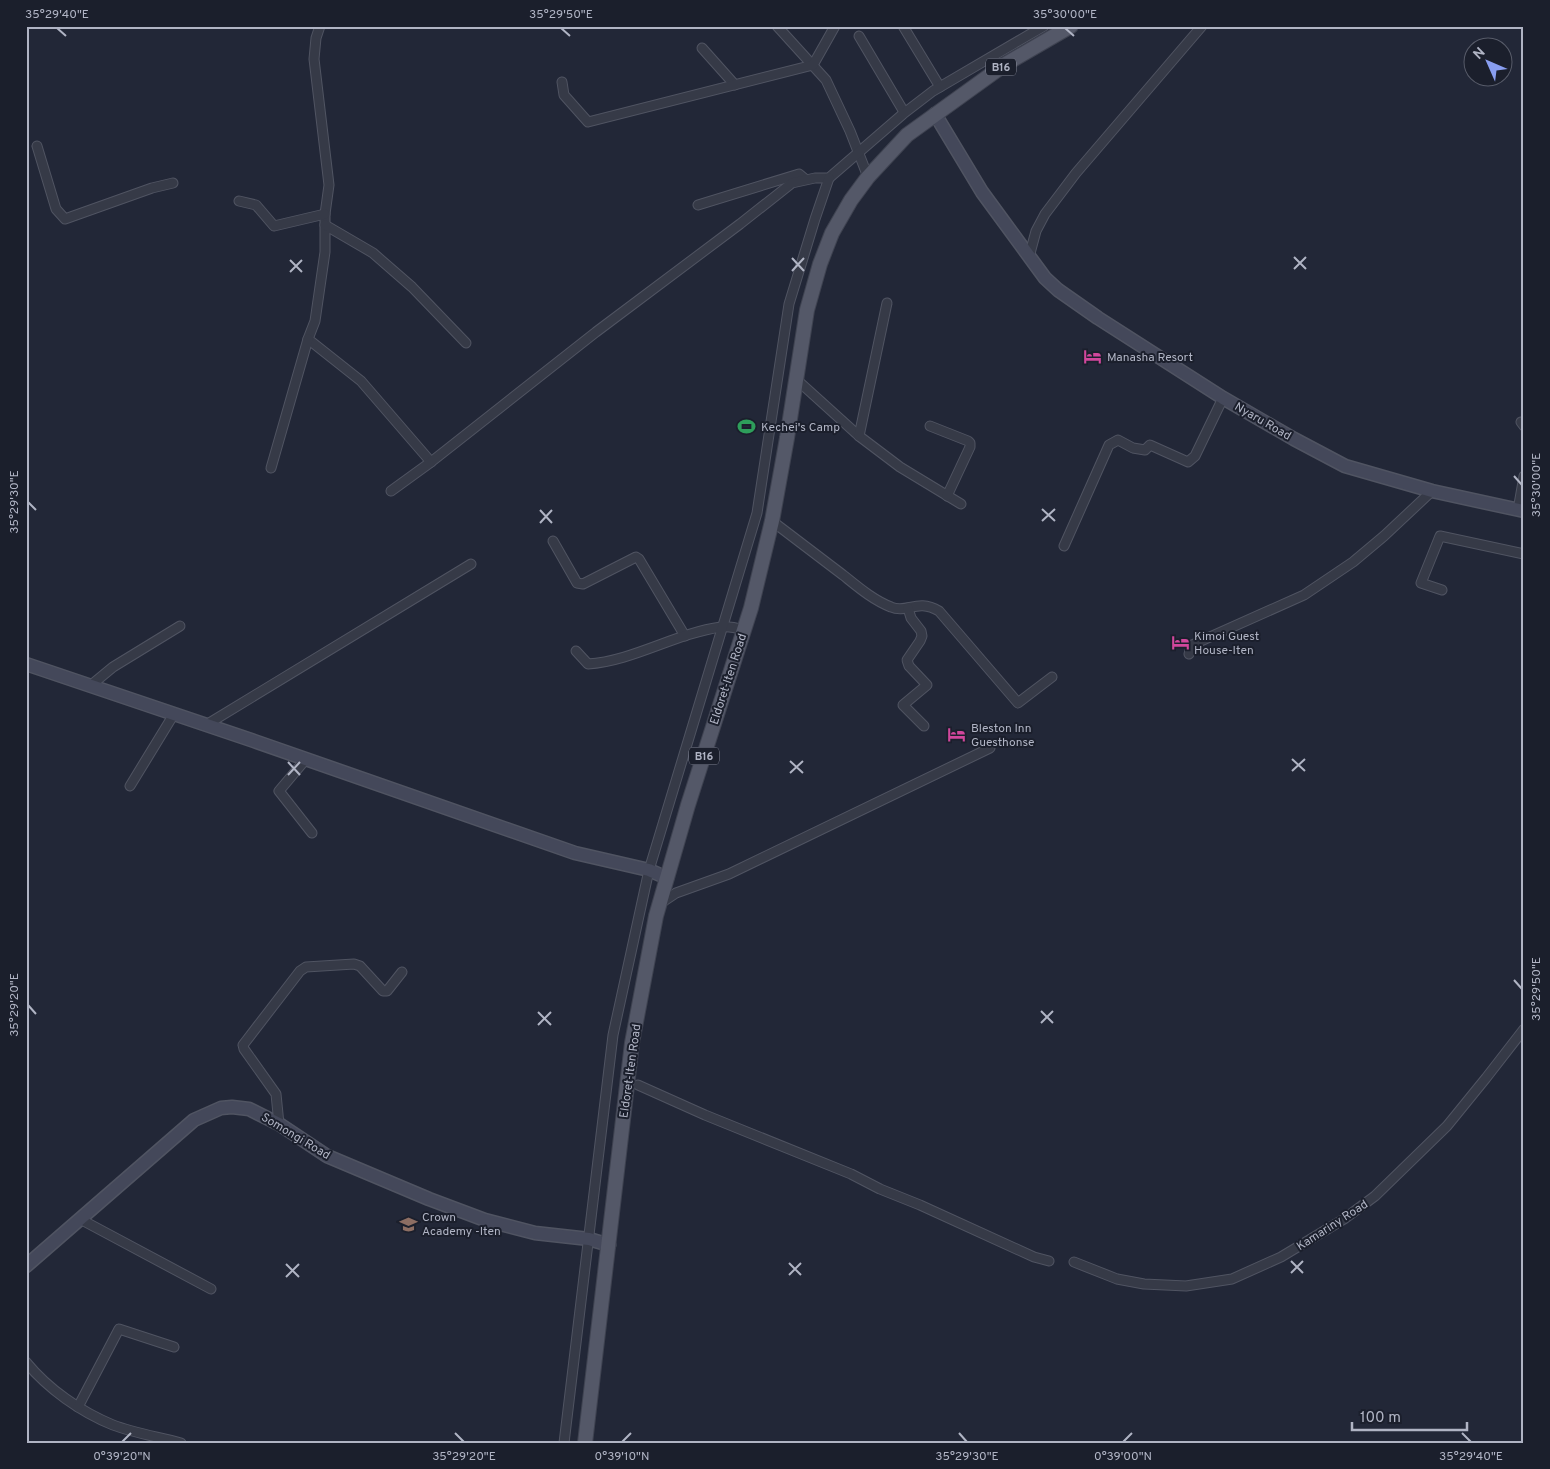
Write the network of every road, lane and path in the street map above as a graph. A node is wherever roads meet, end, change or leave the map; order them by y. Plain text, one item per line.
1 (320, 26) edge
2 (777, 26) edge
3 (835, 26) edge
4 (903, 26) edge
5 (1044, 26) edge
6 (1071, 26) edge
7 (1202, 26) edge
8 (859, 36) dead end
9 (702, 48) dead end
10 (813, 65) junction
11 (562, 82) dead end
12 (735, 85) junction
13 (940, 87) junction
14 (904, 112) junction
15 (936, 114) junction
16 (37, 146) dead end
17 (858, 153) junction
18 (868, 177) junction
19 (829, 178) junction
20 (805, 179) junction
21 (173, 183) dead end
22 (239, 201) dead end
23 (698, 205) dead end
24 (326, 214) junction
25 (326, 224) junction
26 (1032, 261) junction
27 (887, 303) dead end
28 (308, 338) junction
29 (466, 343) dead end
30 (796, 379) junction
31 (1222, 398) junction
32 (930, 426) dead end
33 (859, 436) junction
34 (431, 462) junction
35 (271, 468) dead end
36 (1524, 476) edge
37 (391, 491) dead end
38 (1432, 491) junction
39 (947, 496) junction
40 (961, 504) dead end
41 (1521, 511) edge
42 (772, 521) junction
43 (554, 541) dead end
44 (1064, 546) dead end
45 (1524, 554) edge
46 (471, 564) dead end
47 (1442, 590) dead end
48 (908, 608) junction
49 (180, 626) dead end
50 (723, 626) junction
51 (744, 630) junction
52 (685, 636) junction
53 (576, 651) dead end
54 (1189, 654) dead end
55 (26, 664) edge
56 (1052, 677) dead end
57 (90, 686) junction
58 (174, 714) junction
59 (206, 725) junction
60 (924, 726) dead end
61 (990, 748) dead end
62 (306, 759) junction
63 (130, 786) dead end
64 (312, 833) dead end
65 (649, 870) junction
66 (667, 878) junction
67 (658, 905) junction
68 (402, 972) dead end
69 (1524, 1029) edge
70 (638, 1085) dead end
71 (279, 1124) junction
72 (80, 1219) junction
73 (589, 1239) junction
74 (609, 1245) junction
75 (1049, 1261) dead end
76 (1074, 1262) dead end
77 (26, 1266) edge
78 (211, 1288) dead end
79 (174, 1347) dead end
80 (26, 1362) edge
81 (78, 1406) junction
82 (181, 1443) edge
83 (564, 1443) edge
84 (585, 1443) edge

1 - 24 street
2 - 10 street
3 - 10 street
4 - 13 street
5 - 13 street
6 - 15 main road, Eldoret-Iten Road / B16
7 - 26 street
8 - 14 street
9 - 12 street
10 - 12 street
10 - 17 street
11 - 12 street
13 - 14 street
14 - 17 street
15 - 18 main road, Eldoret-Iten Road / B16
15 - 26 street, Nyaru Road
16 - 21 street
17 - 18 street
17 - 19 street
18 - 30 main road, Eldoret-Iten Road / B16
19 - 20 street
19 - 50 street
20 - 23 street
20 - 34 street
22 - 24 street
24 - 25 street
25 - 28 street
25 - 29 street
26 - 31 street, Nyaru Road
27 - 33 street
28 - 34 street
28 - 35 street
30 - 33 street
30 - 42 main road, Eldoret-Iten Road / B16
31 - 38 street, Nyaru Road
31 - 44 street
32 - 39 street
33 - 39 street
34 - 37 street
36 - 41 street
38 - 41 street, Nyaru Road
38 - 54 street
39 - 40 street
42 - 48 street
42 - 51 main road, Eldoret-Iten Road / B16
43 - 52 street
45 - 47 street
46 - 59 street
48 - 56 street
48 - 60 street
49 - 57 street
50 - 51 street
50 - 52 street
50 - 65 street
51 - 66 main road, Eldoret-Iten Road / B16
52 - 53 street
55 - 57 street
57 - 58 street
58 - 59 street
58 - 63 street
59 - 62 street
61 - 67 street
62 - 64 street
62 - 65 street
65 - 66 street
65 - 73 street
66 - 67 main road, Eldoret-Iten Road / B16
67 - 74 main road, Eldoret-Iten Road / B16
68 - 71 street
69 - 76 street, Kamariny Road
70 - 75 street
71 - 72 street, Somongi Road
71 - 73 street, Somongi Road
72 - 77 street, Somongi Road
72 - 78 street
73 - 74 street, Somongi Road
73 - 83 street
74 - 84 main road, Eldoret-Iten Road / B16
79 - 81 street
80 - 81 street
81 - 82 street

